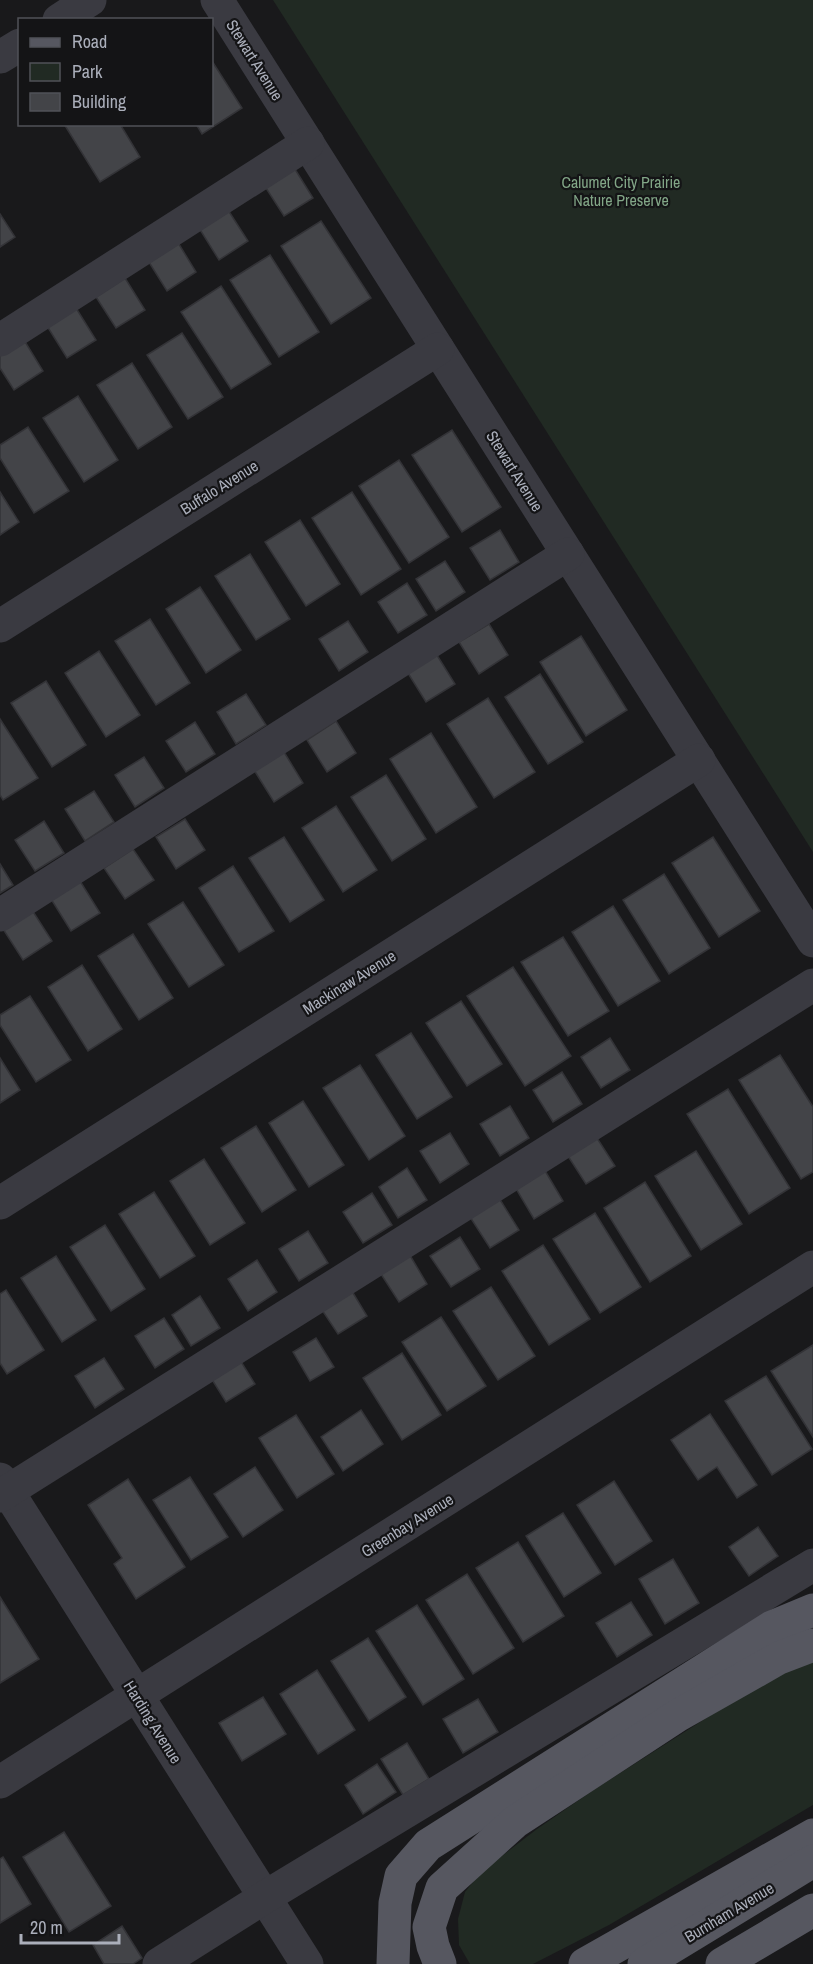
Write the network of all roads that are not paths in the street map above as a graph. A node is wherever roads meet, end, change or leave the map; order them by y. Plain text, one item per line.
1 (90, 0) edge
2 (217, 0) edge
3 (62, 18) edge
4 (18, 46) edge
5 (0, 57) edge
6 (308, 143) junction
7 (0, 340) edge
8 (438, 349) junction
9 (568, 554) junction
10 (0, 626) edge
11 (699, 760) junction
12 (0, 915) edge
13 (813, 941) edge
14 (813, 985) edge
15 (0, 1203) edge
16 (813, 1267) edge
17 (3, 1488) edge
18 (813, 1565) edge
19 (813, 1610) edge
20 (813, 1645) edge
21 (137, 1695) junction
22 (0, 1782) edge
23 (813, 1835) edge
24 (813, 1861) edge
25 (265, 1897) junction
26 (813, 1910) edge
27 (813, 1920) edge
28 (159, 1964) edge
29 (307, 1964) edge
30 (393, 1964) edge
31 (440, 1964) edge
32 (585, 1964) edge
33 (644, 1964) edge
34 (722, 1964) edge
35 (747, 1964) edge

1 - 3 street
2 - 6 street, Stewart Avenue
4 - 5 street
6 - 7 street
6 - 8 street, Stewart Avenue
8 - 9 street, Stewart Avenue
8 - 10 street, Buffalo Avenue
9 - 11 street, Stewart Avenue
9 - 12 street
11 - 13 street, Stewart Avenue
11 - 15 street, Mackinaw Avenue
14 - 17 street
16 - 21 street, Greenbay Avenue
17 - 21 street, Harding Avenue
18 - 25 street
19 - 30 main road
20 - 31 main road
21 - 22 street, Greenbay Avenue
21 - 25 street, Harding Avenue
23 - 32 main road
24 - 33 main road, Burnham Avenue
25 - 28 street
25 - 29 street, Harding Avenue
26 - 34 main road
27 - 35 main road

